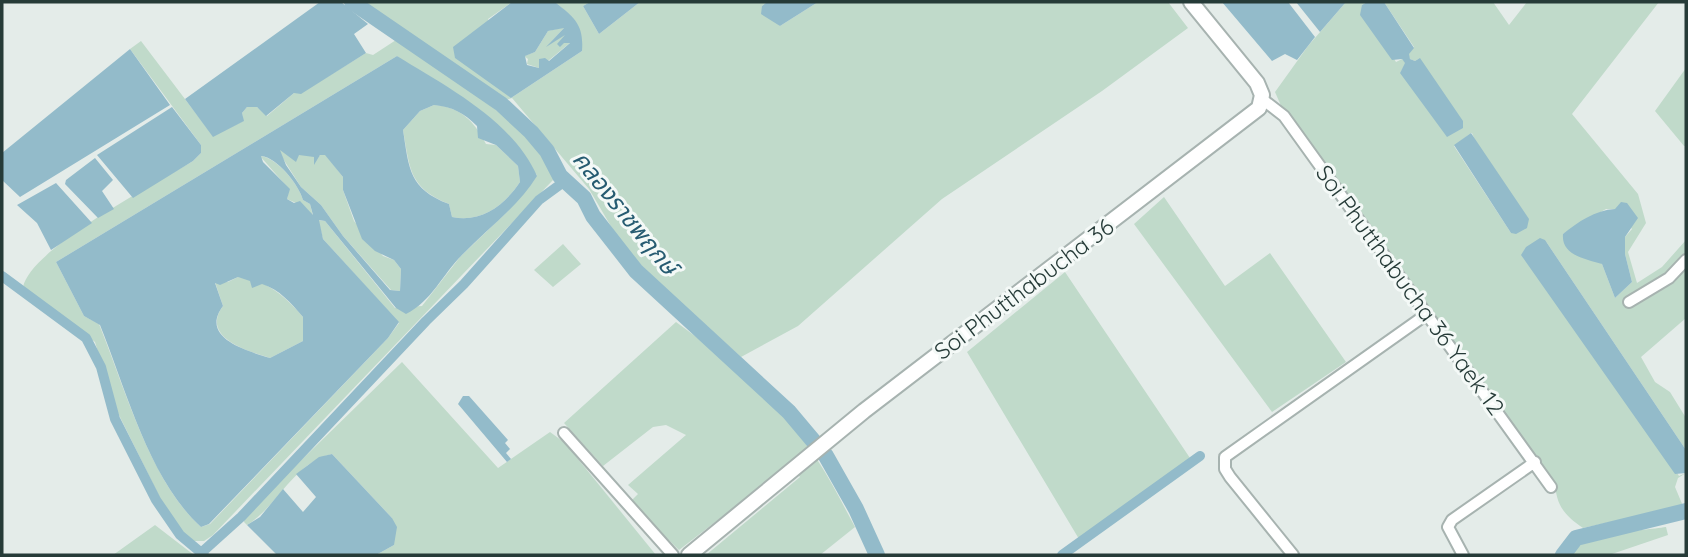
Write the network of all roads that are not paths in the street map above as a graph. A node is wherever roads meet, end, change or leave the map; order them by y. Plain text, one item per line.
1 (1191, 2) edge
2 (1262, 99) junction
3 (1686, 260) edge
4 (1629, 302) dead end
5 (1427, 314) junction
6 (564, 433) dead end
7 (1535, 462) junction
8 (1551, 487) dead end
9 (673, 555) edge
10 (689, 555) edge
11 (1293, 555) edge
12 (1463, 555) edge

1 - 2 street
2 - 5 street, Soi Phutthabucha 36 Yaek 12
2 - 10 street, Soi Phutthabucha 36
3 - 4 street
5 - 7 street, Soi Phutthabucha 36 Yaek 12
5 - 11 street
6 - 9 street
7 - 8 street, Soi Phutthabucha 36 Yaek 12
7 - 12 street

